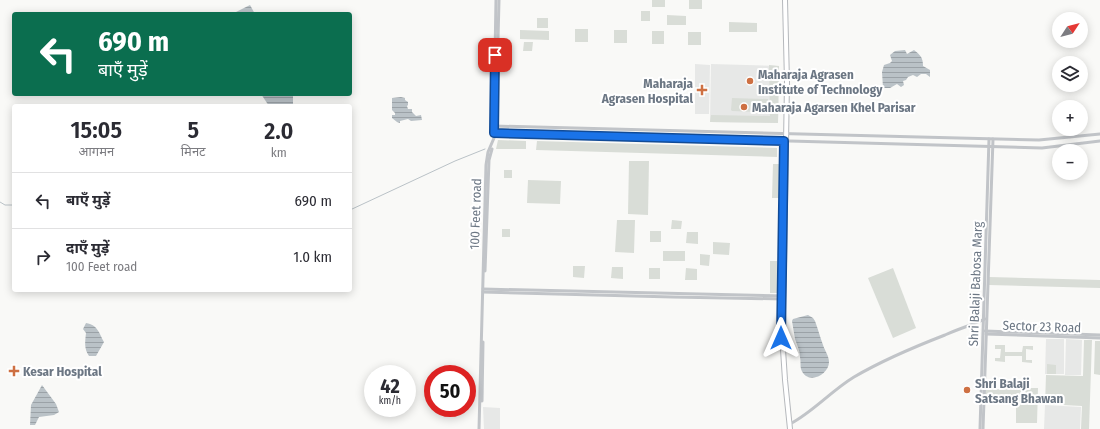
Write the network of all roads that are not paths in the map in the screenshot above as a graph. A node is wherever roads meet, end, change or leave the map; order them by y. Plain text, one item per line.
1 (498, 0) edge
2 (784, 0) edge
3 (495, 126) junction
4 (772, 132) junction
5 (495, 133) junction
6 (785, 133) junction
7 (1100, 134) edge
8 (991, 139) junction
9 (772, 141) junction
10 (785, 141) junction
11 (1100, 141) edge
12 (991, 147) junction
13 (484, 290) junction
14 (782, 298) junction
15 (985, 319) junction
16 (985, 333) junction
17 (1100, 335) edge
18 (1100, 338) edge
19 (789, 428) edge
20 (480, 429) edge
21 (982, 429) edge

1 - 3 street, 100 Feet road
2 - 6 main road
3 - 4 street
3 - 5 street, 100 Feet road
4 - 6 street
4 - 9 street
5 - 9 street
5 - 13 street, 100 Feet road
6 - 8 street
6 - 10 main road
7 - 8 street
8 - 12 street, Shri Balaji Babosa Marg
9 - 10 street
10 - 12 street
10 - 14 main road
11 - 12 street
12 - 15 street, Shri Balaji Babosa Marg
13 - 14 street
13 - 20 street, 100 Feet road
14 - 19 main road
15 - 16 street, Shri Balaji Babosa Marg
15 - 19 street
16 - 17 street, Sector 23 Road
16 - 18 street, Sector 23 Road
16 - 21 street, Shri Balaji Babosa Marg

